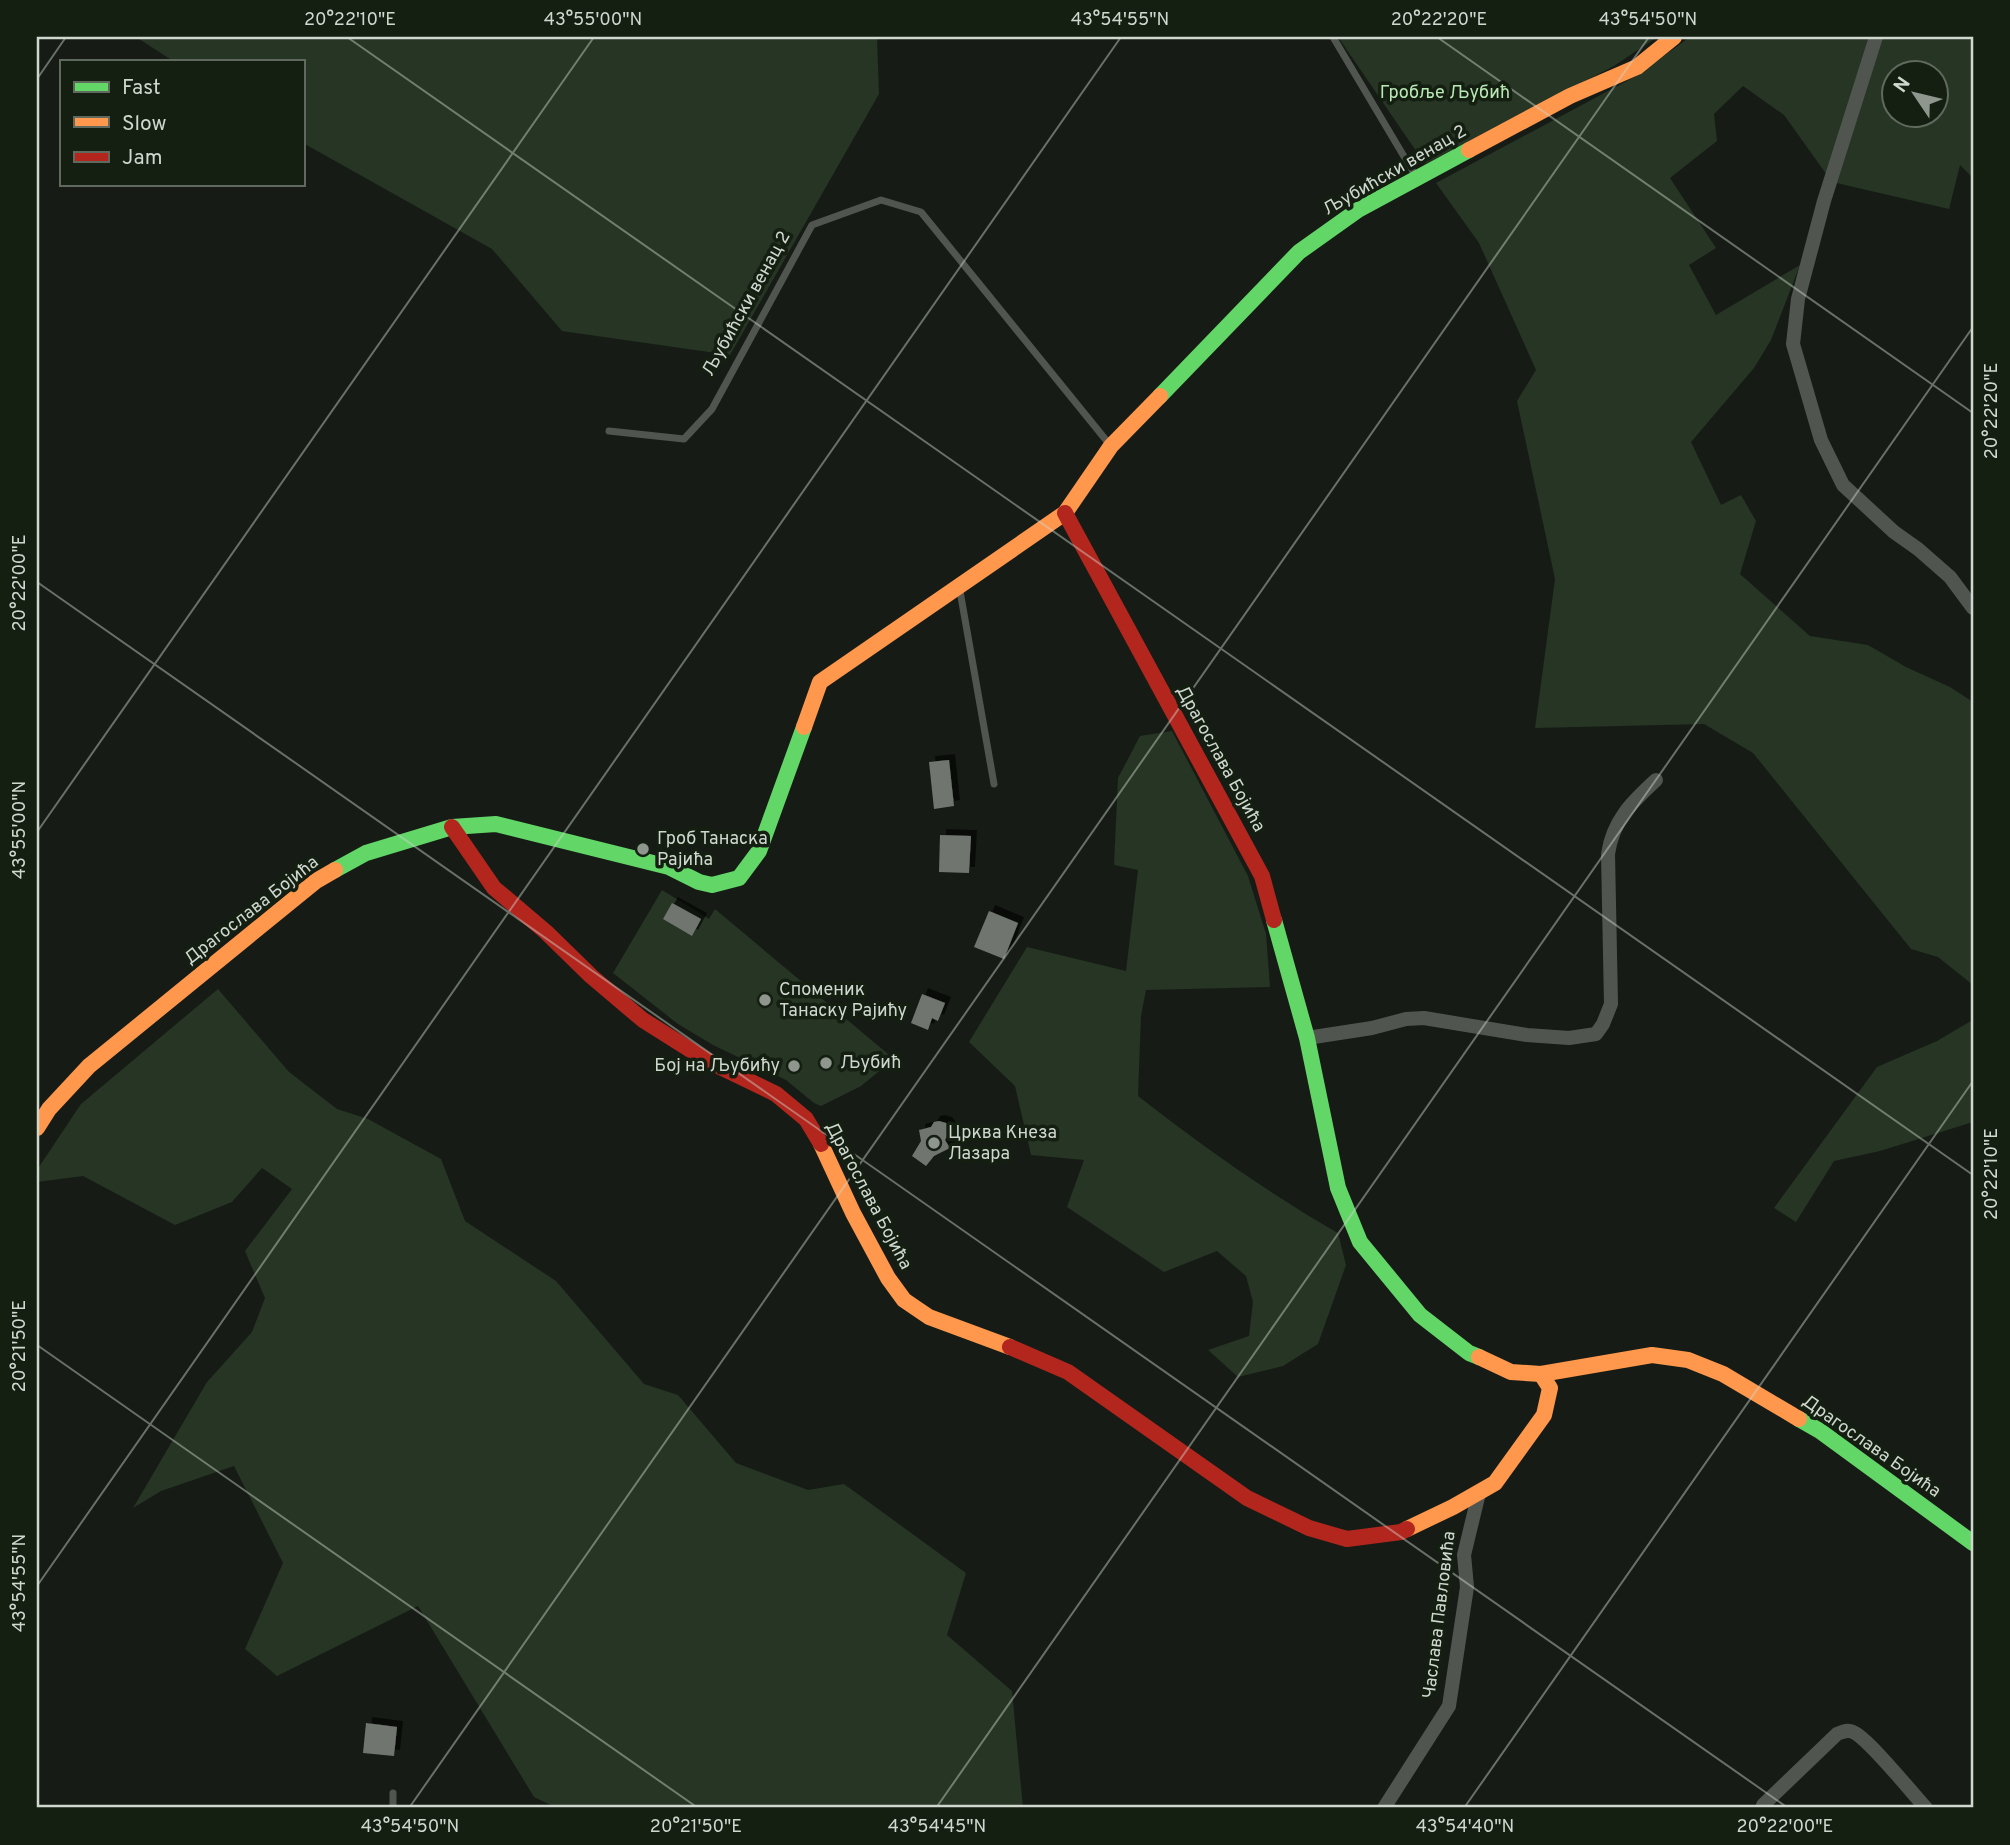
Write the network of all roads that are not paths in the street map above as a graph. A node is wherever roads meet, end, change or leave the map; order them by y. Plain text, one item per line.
1 (1333, 37) edge
2 (1674, 37) edge
3 (1876, 37) edge
4 (1418, 178) junction
5 (610, 431) dead end
6 (1111, 446) junction
7 (1065, 513) junction
8 (960, 586) junction
9 (1973, 608) edge
10 (1656, 780) dead end
11 (994, 785) dead end
12 (452, 827) junction
13 (1307, 1038) junction
14 (37, 1128) edge
15 (1541, 1374) junction
16 (1479, 1493) junction
17 (1973, 1543) edge
18 (393, 1793) dead end
19 (1763, 1805) dead end
20 (393, 1808) edge
21 (1384, 1808) edge
22 (1926, 1808) edge

1 - 4 lane
2 - 4 street, Љубићски венац 2
3 - 9 street
4 - 6 street, Љубићски венац 2
5 - 6 lane, Љубићски венац 2
6 - 7 street, Љубићски венац 2
7 - 8 street, Љубићски венац 2
7 - 13 street, Драгослава Бојића
8 - 11 lane
8 - 12 street, Љубићски венац 2
10 - 13 street
12 - 14 street, Драгослава Бојића
12 - 16 street, Драгослава Бојића
13 - 15 street, Драгослава Бојића
15 - 16 street, Драгослава Бојића
15 - 17 street, Драгослава Бојића
16 - 21 street, Часлава Павловића
18 - 20 lane
19 - 22 street

